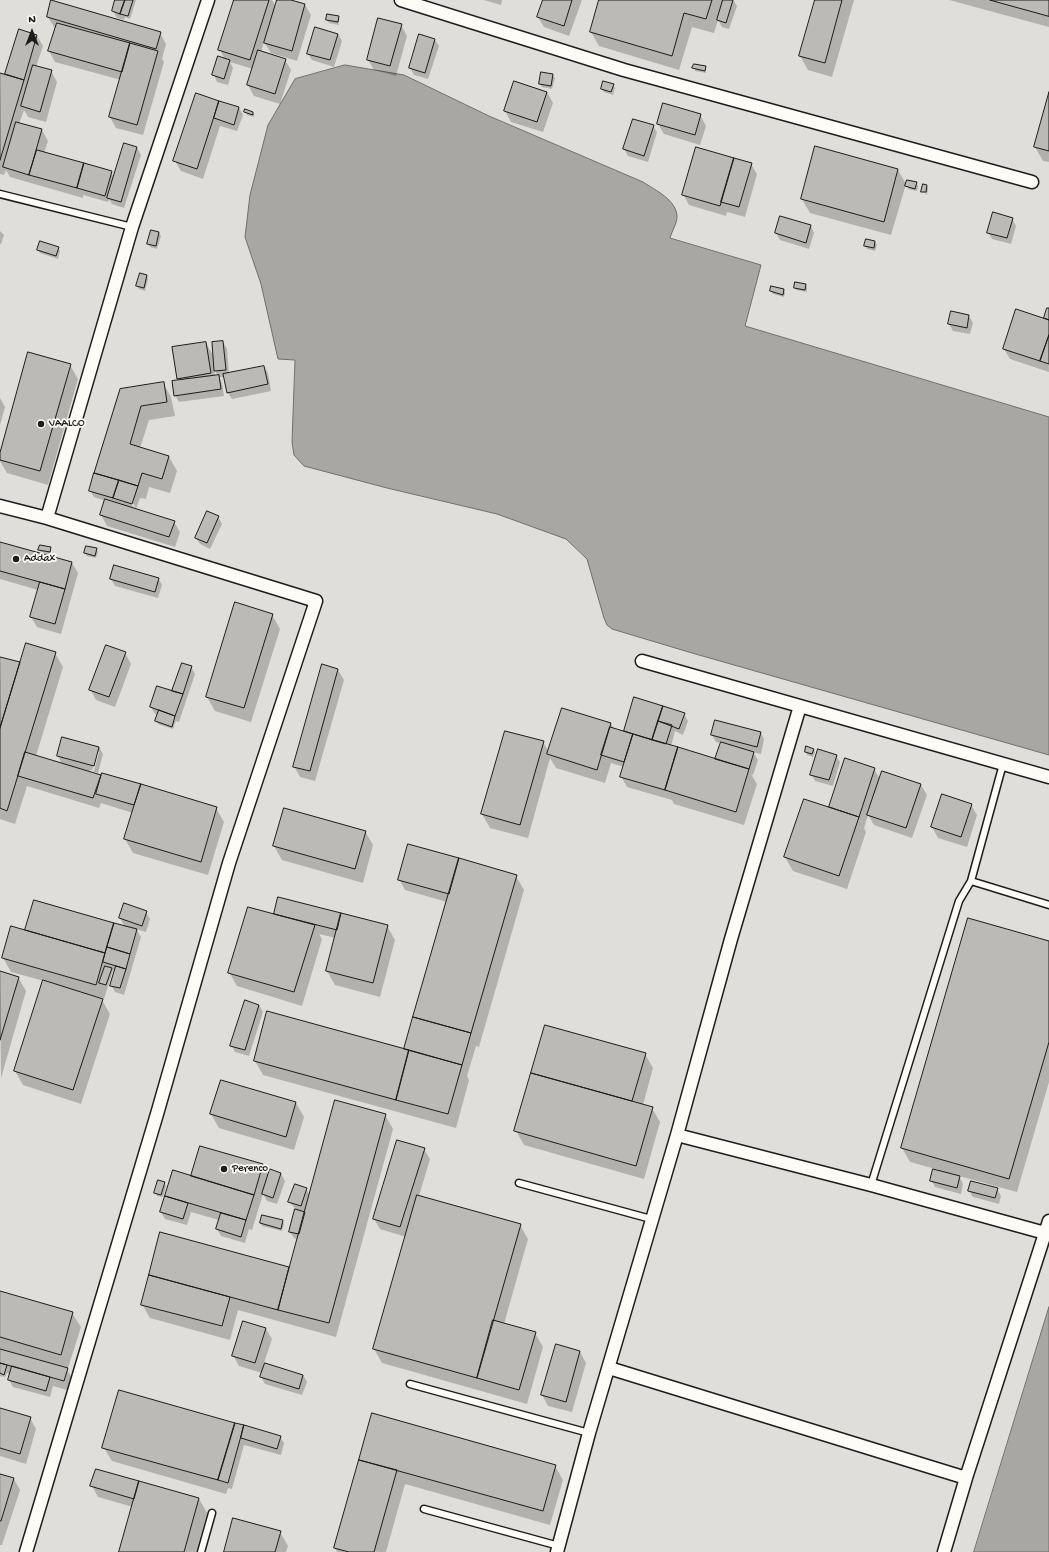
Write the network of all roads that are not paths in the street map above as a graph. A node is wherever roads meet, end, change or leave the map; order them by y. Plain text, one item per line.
1 (208, 0) edge
2 (401, 0) edge
3 (1032, 182) dead end
4 (0, 194) edge
5 (132, 227) junction
6 (0, 506) edge
7 (46, 518) junction
8 (642, 661) dead end
9 (800, 706) junction
10 (1003, 764) junction
11 (1049, 777) edge
12 (971, 880) junction
13 (1049, 905) edge
14 (677, 1135) junction
15 (519, 1182) dead end
16 (871, 1185) junction
17 (652, 1219) junction
18 (1049, 1221) edge
19 (1045, 1233) junction
20 (609, 1368) junction
21 (410, 1384) dead end
22 (590, 1433) junction
23 (966, 1478) junction
24 (424, 1509) dead end
25 (212, 1513) dead end
26 (558, 1549) edge
27 (26, 1552) edge
28 (202, 1552) edge
29 (944, 1552) edge

1 - 5 street
2 - 3 street
4 - 5 lane
5 - 7 street
6 - 7 street
7 - 27 street
8 - 9 street
9 - 10 street
9 - 14 street
10 - 11 street
10 - 12 lane
12 - 13 lane
12 - 16 lane
14 - 16 street
14 - 17 street
15 - 17 lane
16 - 19 street
17 - 20 street
18 - 19 street
19 - 23 street
20 - 22 street
20 - 23 street
21 - 22 lane
22 - 26 street
23 - 29 street
24 - 26 lane
25 - 28 lane

